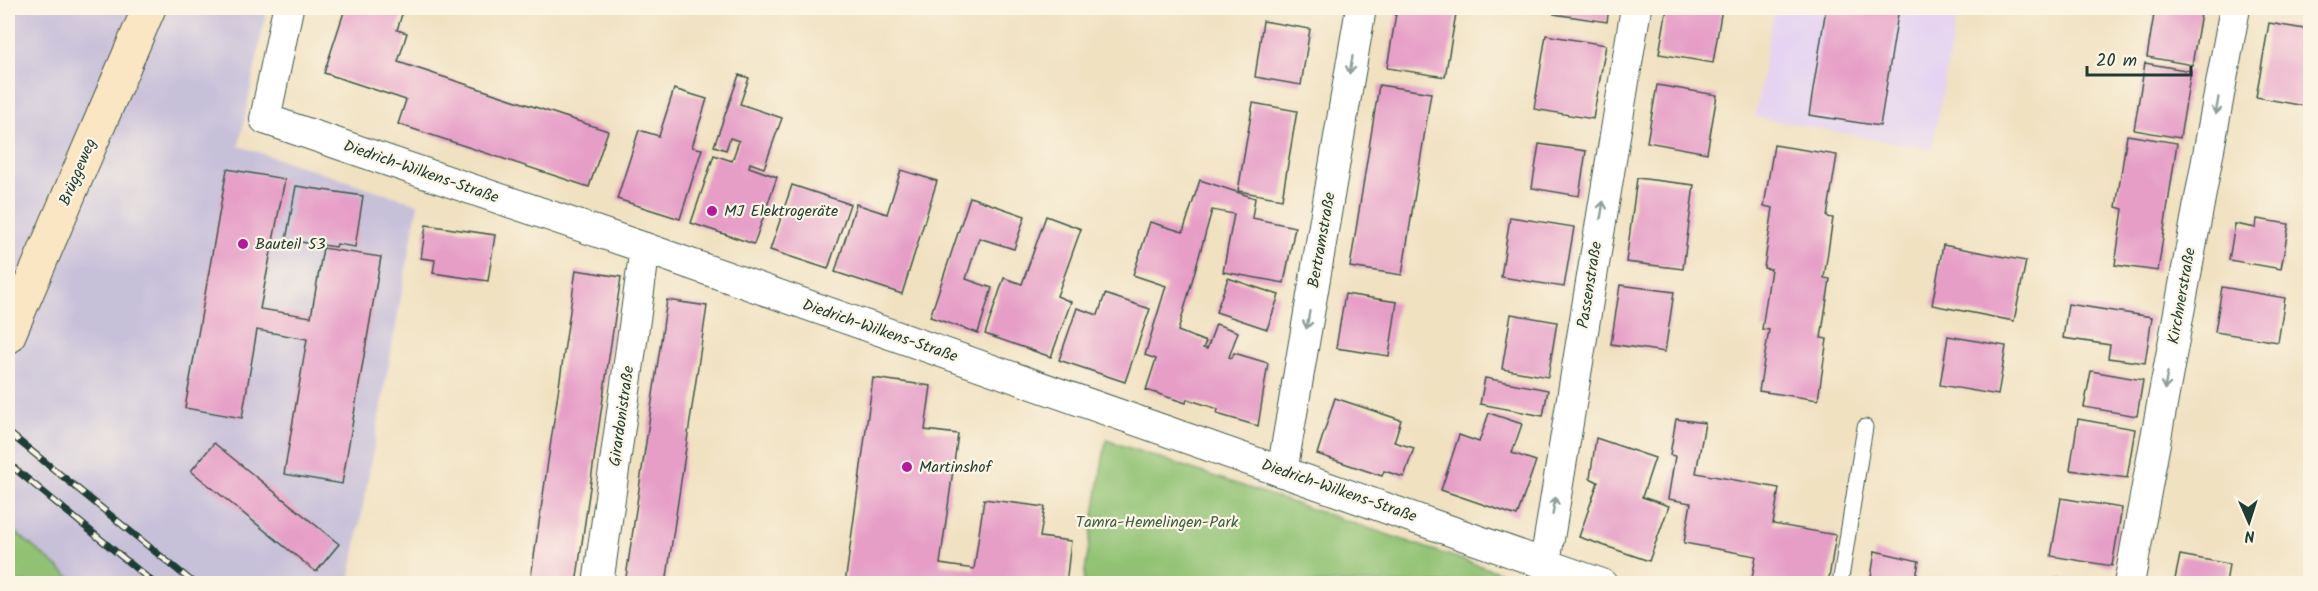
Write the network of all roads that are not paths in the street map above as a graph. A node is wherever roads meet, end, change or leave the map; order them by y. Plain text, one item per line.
1 (149, 8) edge
2 (288, 8) edge
3 (1361, 8) edge
4 (1636, 8) edge
5 (2235, 8) edge
6 (645, 248) junction
7 (8, 338) edge
8 (1865, 427) dead end
9 (1282, 472) junction
10 (1545, 563) junction
11 (598, 584) edge
12 (1602, 584) edge
13 (1840, 584) edge
14 (2129, 584) edge

1 - 7 street, Brüggeweg
2 - 6 street, Diedrich-Wilkens-Straße
3 -> 9 street, Bertramstraße
10 -> 4 street, Passenstraße
5 -> 14 street, Kirchnerstraße
6 - 9 street, Diedrich-Wilkens-Straße
6 - 11 street, Girardonistraße
8 - 13 lane
9 - 10 street, Diedrich-Wilkens-Straße
10 - 12 street, Diedrich-Wilkens-Straße

